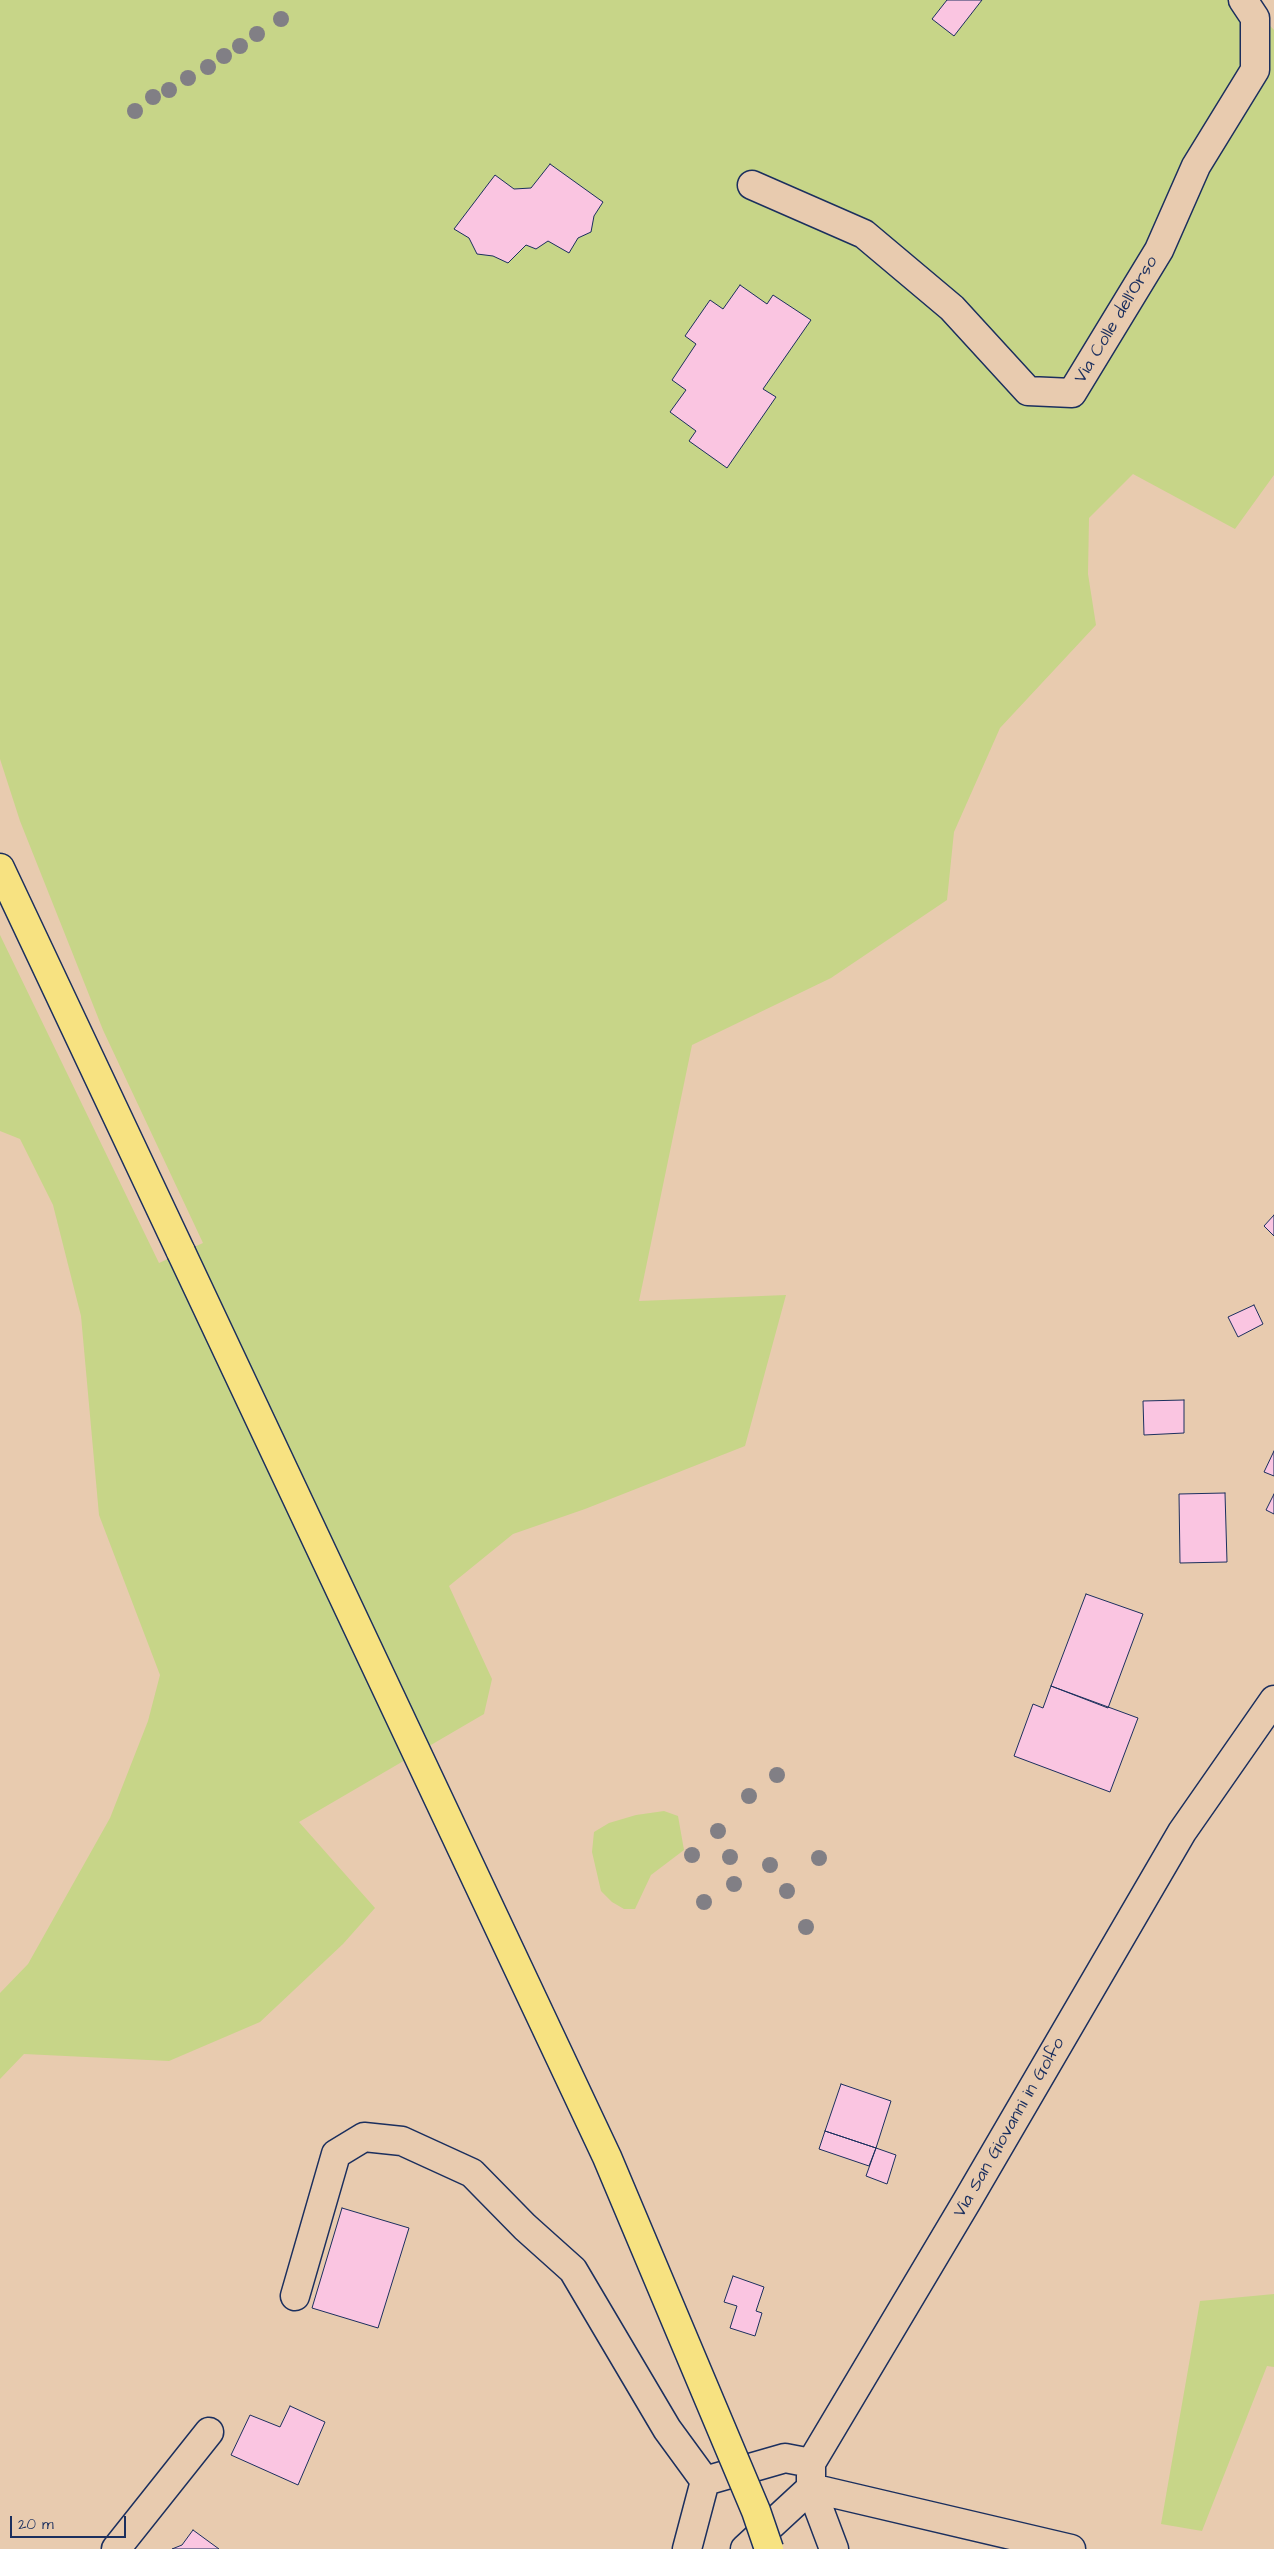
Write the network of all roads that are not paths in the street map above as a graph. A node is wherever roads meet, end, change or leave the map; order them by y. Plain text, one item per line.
1 (1243, 0) edge
2 (752, 186) dead end
3 (0, 868) edge
4 (1274, 1700) edge
5 (295, 2296) dead end
6 (209, 2432) dead end
7 (811, 2476) junction
8 (705, 2481) junction
9 (116, 2549) edge
10 (687, 2549) edge
11 (745, 2549) edge
12 (769, 2549) edge
13 (834, 2549) edge
14 (1071, 2549) edge

1 - 2 street, Via Colle dell'Orso
3 - 12 main road, bridge
4 - 7 street, Via San Giovanni in Golfo
5 - 8 street
6 - 9 street
7 - 8 street
7 - 11 street, Via San Giovanni in Golfo
7 - 13 street
7 - 14 street
8 - 10 street

